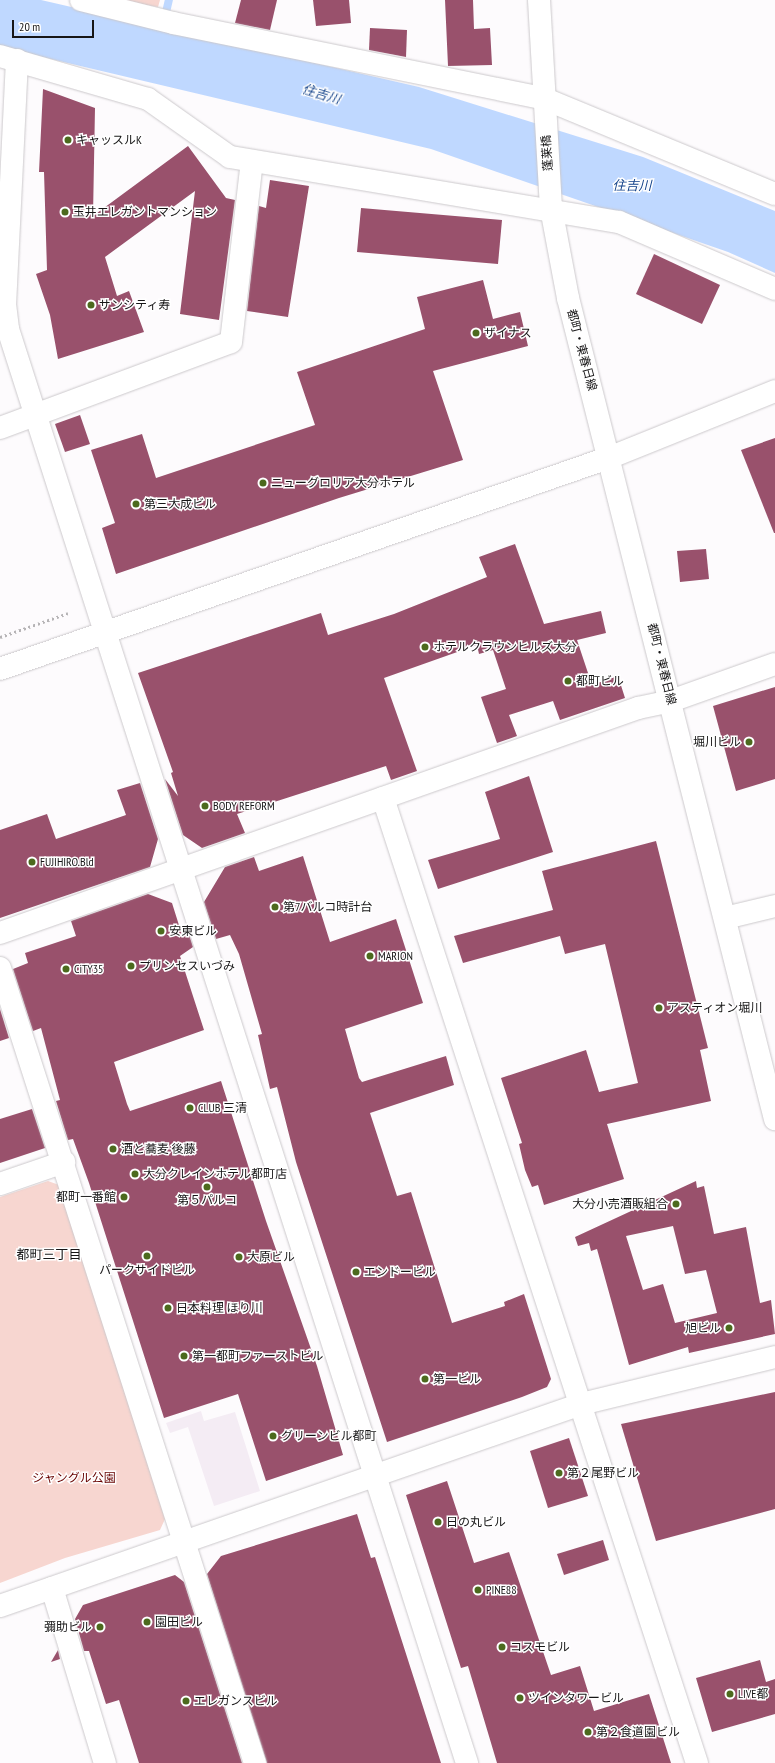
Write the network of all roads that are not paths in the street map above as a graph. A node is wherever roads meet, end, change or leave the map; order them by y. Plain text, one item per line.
1 (81, 0) edge
2 (539, 0) edge
3 (9, 58) edge
4 (543, 98) junction
5 (252, 161) junction
6 (775, 194) edge
7 (551, 208) junction
8 (775, 289) edge
9 (4, 330) edge
10 (775, 391) edge
11 (34, 415) junction
12 (0, 428) edge
13 (611, 457) junction
14 (106, 633) junction
15 (775, 664) edge
16 (0, 670) edge
17 (671, 702) junction
18 (383, 798) junction
19 (181, 869) junction
20 (775, 906) edge
21 (725, 918) junction
22 (0, 933) edge
23 (0, 968) edge
24 (775, 1119) edge
25 (64, 1162) junction
26 (0, 1184) edge
27 (775, 1357) edge
28 (581, 1404) junction
29 (376, 1476) junction
30 (184, 1542) junction
31 (52, 1588) junction
32 (0, 1606) edge
33 (105, 1763) edge
34 (256, 1763) edge
35 (467, 1763) edge
36 (698, 1763) edge

1 - 4 street
2 - 4 street
3 - 5 street
3 - 9 street
4 - 6 street
4 - 7 street, 蓬莱橋
5 - 7 street
5 - 11 street
7 - 8 street
7 - 13 street, 都町・東春日線
9 - 11 street
10 - 13 street
11 - 12 street
11 - 14 street
13 - 14 street
13 - 17 street, 都町・東春日線
14 - 16 street
14 - 19 street
15 - 17 street
17 - 18 street
17 - 21 street, 都町・東春日線
18 - 19 street
18 - 28 street
19 - 22 street
19 - 29 street
20 - 21 street
21 - 24 street, 都町・東春日線
23 - 25 street
25 - 26 street
25 - 30 street
27 - 28 street
28 - 29 street
28 - 36 street
29 - 30 street
29 - 35 street
30 - 31 street
30 - 34 street
31 - 32 street
31 - 33 street

